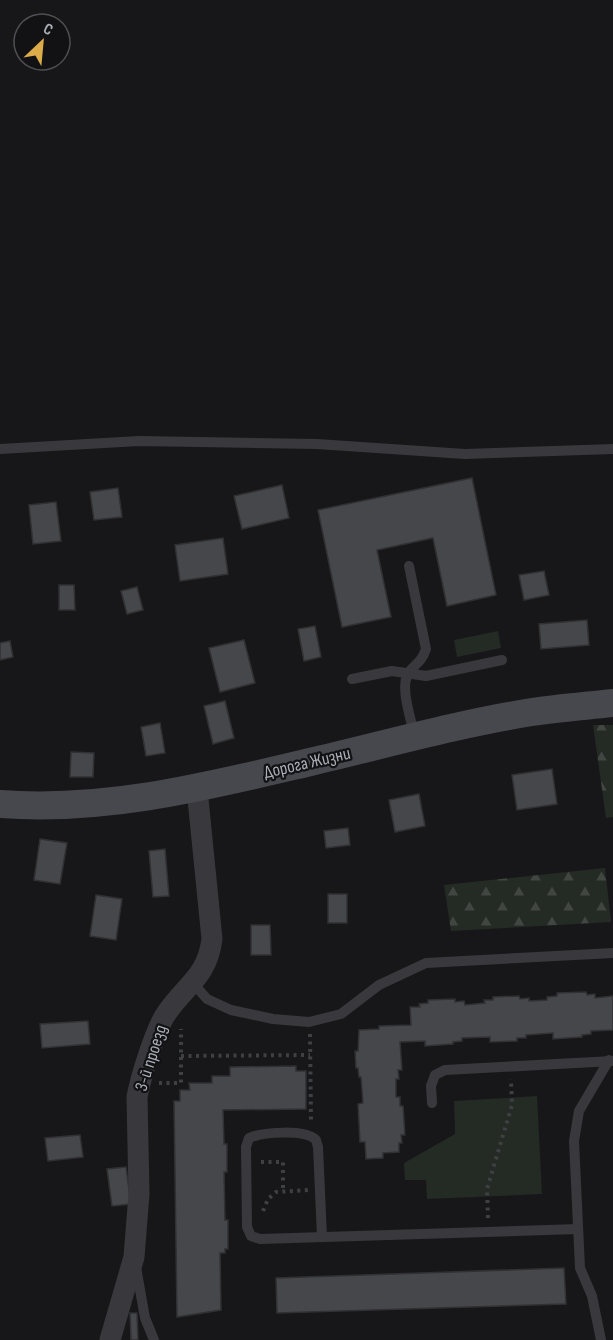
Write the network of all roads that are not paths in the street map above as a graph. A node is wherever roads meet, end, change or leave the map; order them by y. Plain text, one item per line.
1 (0, 449) edge
2 (613, 449) edge
3 (409, 566) dead end
4 (502, 660) dead end
5 (408, 673) junction
6 (352, 679) dead end
7 (613, 703) edge
8 (414, 737) junction
9 (196, 789) junction
10 (0, 804) edge
11 (613, 953) edge
12 (186, 989) junction
13 (611, 1061) edge
14 (432, 1103) dead end
15 (579, 1229) junction
16 (322, 1237) junction
17 (134, 1257) junction
18 (110, 1340) edge
19 (154, 1340) edge
20 (601, 1340) edge

1 - 2 lane
3 - 5 lane
4 - 5 lane
5 - 6 lane
5 - 8 lane
7 - 8 main road, Дорога Жизни
8 - 9 main road, Дорога Жизни
9 - 10 main road, Дорога Жизни
9 - 12 street, 3-й проезд
11 - 12 lane
12 - 17 street, 3-й проезд
13 - 14 lane
13 - 15 lane
15 - 16 lane
15 - 20 lane
16 - 16 lane
17 - 18 street, 3-й проезд
17 - 19 lane

